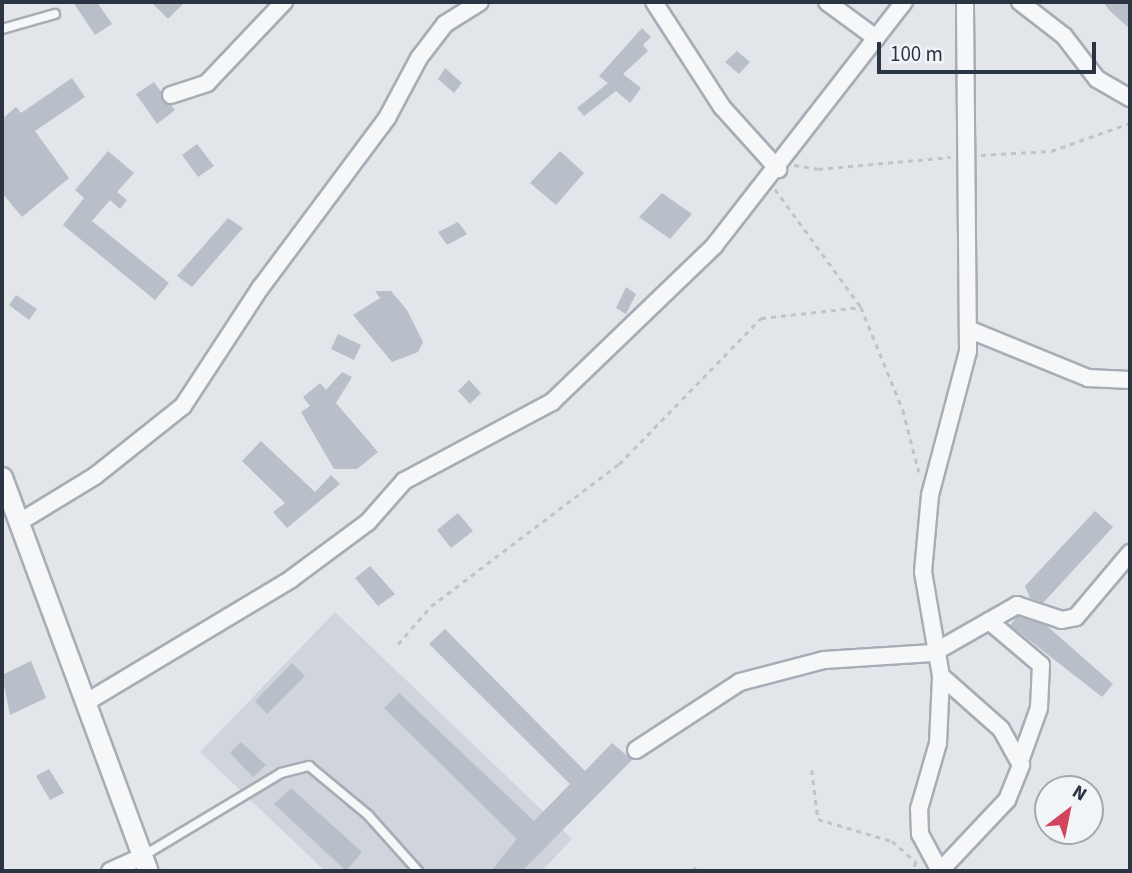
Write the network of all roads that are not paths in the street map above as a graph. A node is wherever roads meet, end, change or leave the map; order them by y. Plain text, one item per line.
1 (285, 2) edge
2 (480, 2) edge
3 (654, 2) edge
4 (827, 2) edge
5 (904, 2) edge
6 (965, 2) edge
7 (1020, 2) edge
8 (55, 14) dead end
9 (2, 29) edge
10 (876, 38) junction
11 (170, 95) dead end
12 (1130, 98) edge
13 (777, 170) junction
14 (968, 329) junction
15 (1128, 380) edge
16 (2, 477) edge
17 (18, 523) junction
18 (1130, 553) edge
19 (989, 621) junction
20 (933, 653) junction
21 (941, 676) junction
22 (85, 703) junction
23 (636, 750) dead end
24 (1020, 761) junction
25 (146, 864) edge
26 (110, 871) edge
27 (418, 871) edge
28 (940, 871) edge

1 - 11 street
2 - 17 street
3 - 13 street
4 - 10 street
5 - 10 street
6 - 14 street
7 - 12 street
8 - 9 lane
10 - 13 street
13 - 22 street
14 - 15 street
14 - 20 street
16 - 17 street
17 - 22 street
18 - 19 street
19 - 20 street
19 - 24 street
20 - 21 street
20 - 23 street
21 - 24 street
21 - 28 street
22 - 25 street
24 - 28 street
25 - 26 street
25 - 27 lane

